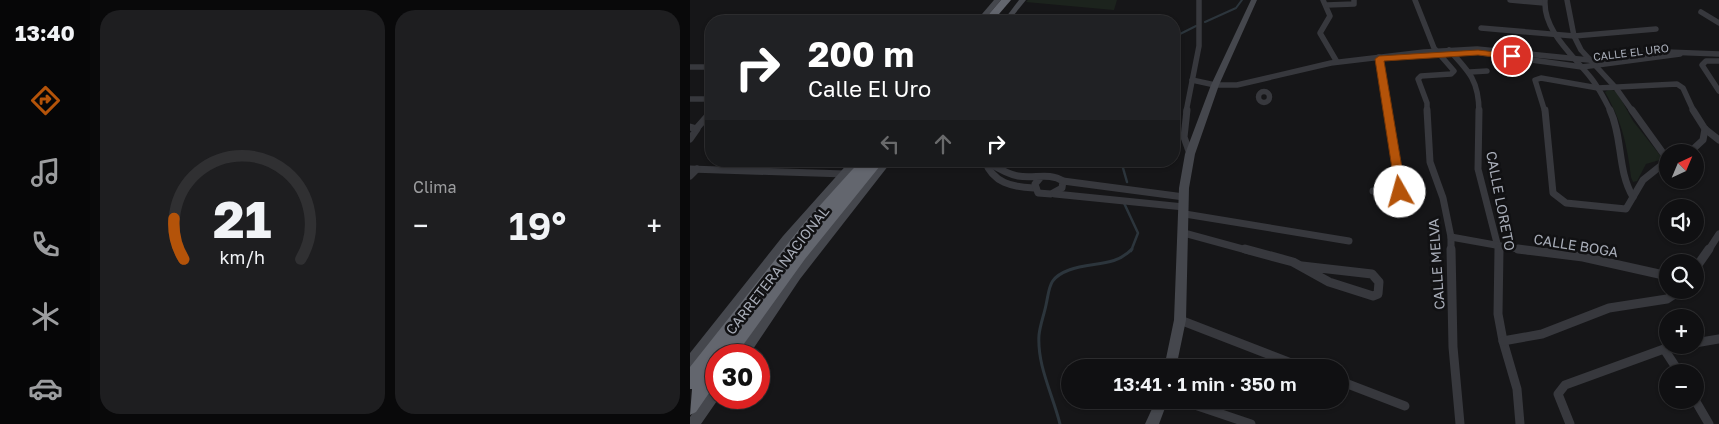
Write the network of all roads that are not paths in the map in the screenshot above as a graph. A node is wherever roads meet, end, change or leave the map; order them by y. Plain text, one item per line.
1 (998, 0) edge
2 (1006, 0) edge
3 (1016, 0) edge
4 (1023, 0) edge
5 (1199, 0) edge
6 (1254, 0) edge
7 (1354, 0) edge
8 (1415, 0) edge
9 (1510, 0) edge
10 (1567, 0) edge
11 (1544, 2) edge
12 (1325, 3) edge
13 (1701, 12) dead end
14 (985, 15) edge
15 (993, 15) edge
16 (1003, 15) edge
17 (1011, 15) edge
18 (1719, 23) edge
19 (1481, 28) dead end
20 (1656, 29) dead end
21 (1558, 35) junction
22 (1574, 36) junction
23 (1568, 49) junction
24 (1581, 50) junction
25 (1451, 52) junction
26 (1439, 53) junction
27 (1682, 53) junction
28 (1719, 54) edge
29 (1377, 58) junction
30 (1575, 60) junction
31 (1589, 60) junction
32 (1448, 61) junction
33 (1460, 61) junction
34 (1719, 61) edge
35 (1334, 62) junction
36 (690, 67) edge
37 (1582, 67) junction
38 (1596, 67) junction
39 (705, 68) edge
40 (1487, 71) dead end
41 (1470, 72) junction
42 (1605, 75) junction
43 (1591, 76) junction
44 (1192, 80) junction
45 (1256, 82) junction
46 (1215, 85) junction
47 (1598, 88) junction
48 (1616, 88) junction
49 (1719, 91) edge
50 (1264, 93) dead end
51 (690, 99) edge
52 (705, 100) edge
53 (705, 117) edge
54 (693, 128) edge
55 (1705, 129) junction
56 (690, 139) edge
57 (1719, 140) edge
58 (1699, 144) edge
59 (1659, 148) edge
60 (1190, 154) junction
61 (851, 167) edge
62 (862, 167) edge
63 (873, 167) edge
64 (883, 167) edge
65 (988, 167) edge
66 (996, 167) edge
67 (1659, 168) edge
68 (694, 169) edge
69 (845, 174) junction
70 (690, 176) edge
71 (1040, 178) junction
72 (1063, 181) junction
73 (1034, 188) junction
74 (1373, 191) dead end
75 (1055, 194) junction
76 (1633, 197) junction
77 (1185, 206) junction
78 (1184, 233) junction
79 (1719, 234) edge
80 (1451, 237) junction
81 (1350, 241) dead end
82 (1499, 247) junction
83 (1704, 256) edge
84 (1302, 266) junction
85 (1659, 274) edge
86 (1667, 299) edge
87 (1180, 320) junction
88 (1719, 339) edge
89 (1503, 341) junction
90 (1704, 342) edge
91 (720, 344) edge
92 (722, 344) edge
93 (734, 344) edge
94 (750, 344) edge
95 (1659, 351) edge
96 (1172, 359) edge
97 (1281, 359) edge
98 (705, 367) edge
99 (705, 368) edge
100 (690, 380) edge
101 (1349, 384) edge
102 (690, 406) edge
103 (1406, 406) dead end
104 (705, 407) edge
105 (1158, 409) edge
106 (1207, 409) edge
107 (1700, 409) edge
108 (693, 424) edge
109 (1152, 424) edge
110 (1251, 424) edge
111 (1460, 424) edge
112 (1520, 424) edge
113 (1570, 424) edge
114 (1709, 424) edge

1 - 14 street
2 - 15 highway
3 - 16 highway
4 - 17 street
5 - 44 street
6 - 46 street
7 - 12 street
8 - 26 street
9 - 11 street
10 - 22 street
11 - 21 street
12 - 35 street
13 - 18 street
19 - 21 street
20 - 22 street
21 - 22 street
21 - 23 street
22 - 24 street
23 - 24 street
23 - 30 street
24 - 31 street
25 - 26 street, CALLE EL URO
25 - 30 street, CALLE EL URO
25 - 33 street, CALLE LORETO
25 - 37 street, CALLE EL URO
26 - 29 street, CALLE EL URO
26 - 32 street
27 - 28 street, CALLE EL URO
27 - 31 street, CALLE EL URO
27 - 38 street, CALLE EL URO
29 - 35 street, CALLE EL URO
29 - 74 street
30 - 31 street, CALLE EL URO
30 - 37 street
31 - 38 street
32 - 33 street
32 - 80 street, CALLE MELVA
33 - 41 street, CALLE LORETO
34 - 49 street
35 - 45 street, CALLE EL URO
36 - 39 street
37 - 38 street, CALLE EL URO
37 - 43 street
38 - 42 street
40 - 41 street
41 - 82 street, CALLE LORETO
42 - 43 street
42 - 48 street
43 - 47 street
44 - 46 street, CALLE EL URO
44 - 60 street
45 - 46 street, CALLE EL URO
45 - 50 street
46 - 60 street
47 - 48 street
47 - 76 street
47 - 76 street
48 - 55 street
48 - 59 street
51 - 52 street
53 - 54 street
54 - 56 street
55 - 57 street
55 - 58 street
60 - 77 street
61 - 69 street
62 - 92 highway, CARRETERA NACIONAL
63 - 93 highway, CARRETERA NACIONAL
64 - 94 street
65 - 73 street
66 - 71 street
67 - 76 street
68 - 69 street
68 - 70 street
69 - 91 street
71 - 72 street
71 - 73 street
72 - 75 street
72 - 77 street
73 - 75 street
75 - 77 street
77 - 78 street
77 - 81 street
78 - 84 street
78 - 87 street
79 - 83 street
80 - 82 street, CALLE BOGA
80 - 111 street, CALLE MELVA
82 - 85 street, CALLE BOGA
82 - 89 street, CALLE LORETO
84 - 84 street
86 - 89 street
87 - 96 street
87 - 97 street
88 - 90 street
89 - 112 street, CALLE LORETO
95 - 113 street
98 - 100 highway, CARRETERA NACIONAL
99 - 102 highway, CARRETERA NACIONAL
101 - 103 street
104 - 108 street
105 - 109 street
106 - 110 street
107 - 114 street

